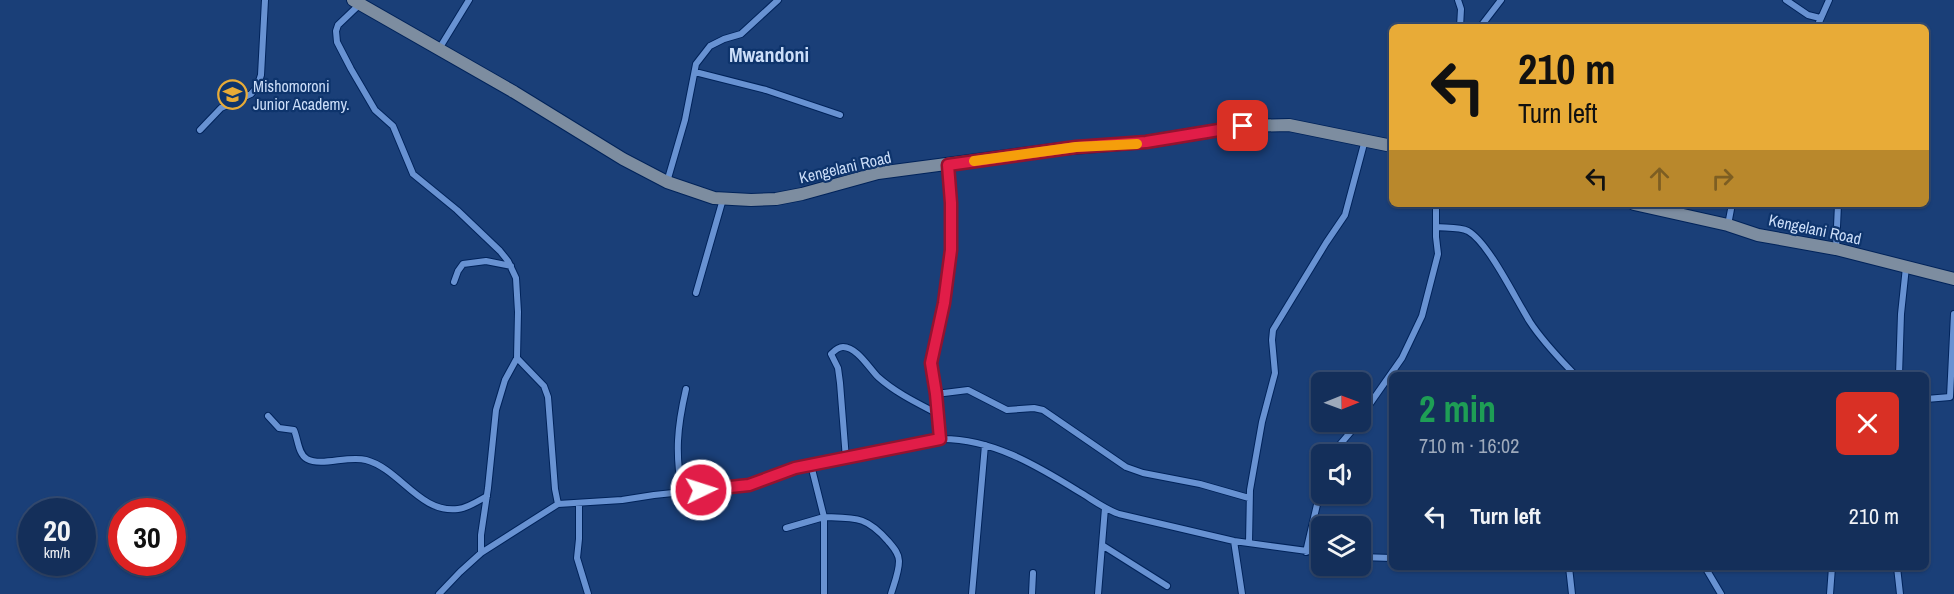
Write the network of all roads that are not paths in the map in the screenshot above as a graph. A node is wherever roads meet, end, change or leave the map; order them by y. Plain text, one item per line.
1 (265, 0) edge
2 (469, 0) edge
3 (778, 0) edge
4 (1458, 0) edge
5 (1501, 0) edge
6 (1786, 0) edge
7 (1829, 0) edge
8 (357, 2) edge
9 (1820, 18) junction
10 (1460, 24) edge
11 (1483, 24) edge
12 (1818, 24) edge
13 (439, 49) junction
14 (695, 72) junction
15 (840, 115) dead end
16 (200, 130) dead end
17 (1365, 140) junction
18 (1389, 145) edge
19 (948, 165) junction
20 (667, 182) junction
21 (723, 199) junction
22 (1436, 207) edge
23 (1647, 207) edge
24 (1731, 207) edge
25 (1838, 207) edge
26 (1728, 225) junction
27 (1437, 227) junction
28 (1836, 249) junction
29 (511, 266) junction
30 (1906, 267) junction
31 (1954, 279) edge
32 (454, 282) dead end
33 (696, 292) dead end
34 (1954, 314) edge
35 (517, 358) junction
36 (1393, 372) edge
37 (1572, 372) edge
38 (1899, 372) edge
39 (1389, 377) edge
40 (686, 389) dead end
41 (936, 394) junction
42 (1952, 398) edge
43 (1929, 399) edge
44 (1371, 404) edge
45 (938, 414) junction
46 (268, 416) dead end
47 (1350, 432) edge
48 (940, 439) junction
49 (1340, 444) edge
50 (985, 445) junction
51 (846, 459) junction
52 (811, 465) junction
53 (682, 492) junction
54 (487, 496) junction
55 (1249, 498) junction
56 (558, 504) junction
57 (579, 504) junction
58 (1316, 504) edge
59 (1104, 508) junction
60 (824, 517) junction
61 (786, 528) dead end
62 (1234, 541) junction
63 (1249, 543) junction
64 (1102, 545) junction
65 (1306, 552) junction
66 (1311, 552) edge
67 (482, 554) junction
68 (1371, 557) edge
69 (1389, 558) edge
70 (1569, 570) edge
71 (1707, 570) edge
72 (1832, 570) edge
73 (1897, 570) edge
74 (1033, 573) dead end
75 (1167, 586) dead end
76 (439, 594) edge
77 (588, 594) edge
78 (824, 594) edge
79 (891, 594) edge
80 (972, 594) edge
81 (1032, 594) edge
82 (1098, 594) edge
83 (1242, 594) edge
84 (1572, 594) edge
85 (1721, 594) edge
86 (1830, 594) edge
87 (1900, 594) edge

1 - 16 street
2 - 13 street
3 - 14 street
4 - 10 street
5 - 11 street
6 - 9 street
7 - 9 street
8 - 13 main road, Kengelani Road
8 - 29 street
9 - 12 street
13 - 20 main road, Kengelani Road
14 - 15 street
14 - 20 street
17 - 18 main road, Kengelani Road
17 - 19 main road, Kengelani Road
17 - 55 street
19 - 21 main road, Kengelani Road
19 - 41 street
20 - 21 main road, Kengelani Road
21 - 33 street
22 - 27 street
23 - 26 main road, Kengelani Road
24 - 26 street
25 - 28 street
26 - 28 main road, Kengelani Road
27 - 36 street
27 - 37 street
28 - 30 main road, Kengelani Road
29 - 32 street
29 - 35 street
30 - 31 main road, Kengelani Road
30 - 38 street
34 - 42 street
35 - 54 street
35 - 56 street
39 - 44 street
40 - 53 street
41 - 45 street
41 - 55 street
42 - 43 street
45 - 48 street
45 - 51 street
46 - 54 street
47 - 49 street
48 - 50 street
48 - 51 street
50 - 59 street
50 - 80 street
51 - 52 street
52 - 53 street
52 - 60 street
53 - 57 street
54 - 67 street
55 - 63 street
56 - 57 street
56 - 67 street
57 - 77 street
58 - 65 street
59 - 62 street
59 - 64 street
60 - 61 street
60 - 78 street
60 - 79 street
62 - 63 street
62 - 83 street
63 - 65 street
64 - 75 street
64 - 82 street
65 - 66 street
67 - 76 street
68 - 69 street
70 - 84 street
71 - 85 street
72 - 86 street
73 - 87 street
74 - 81 street

